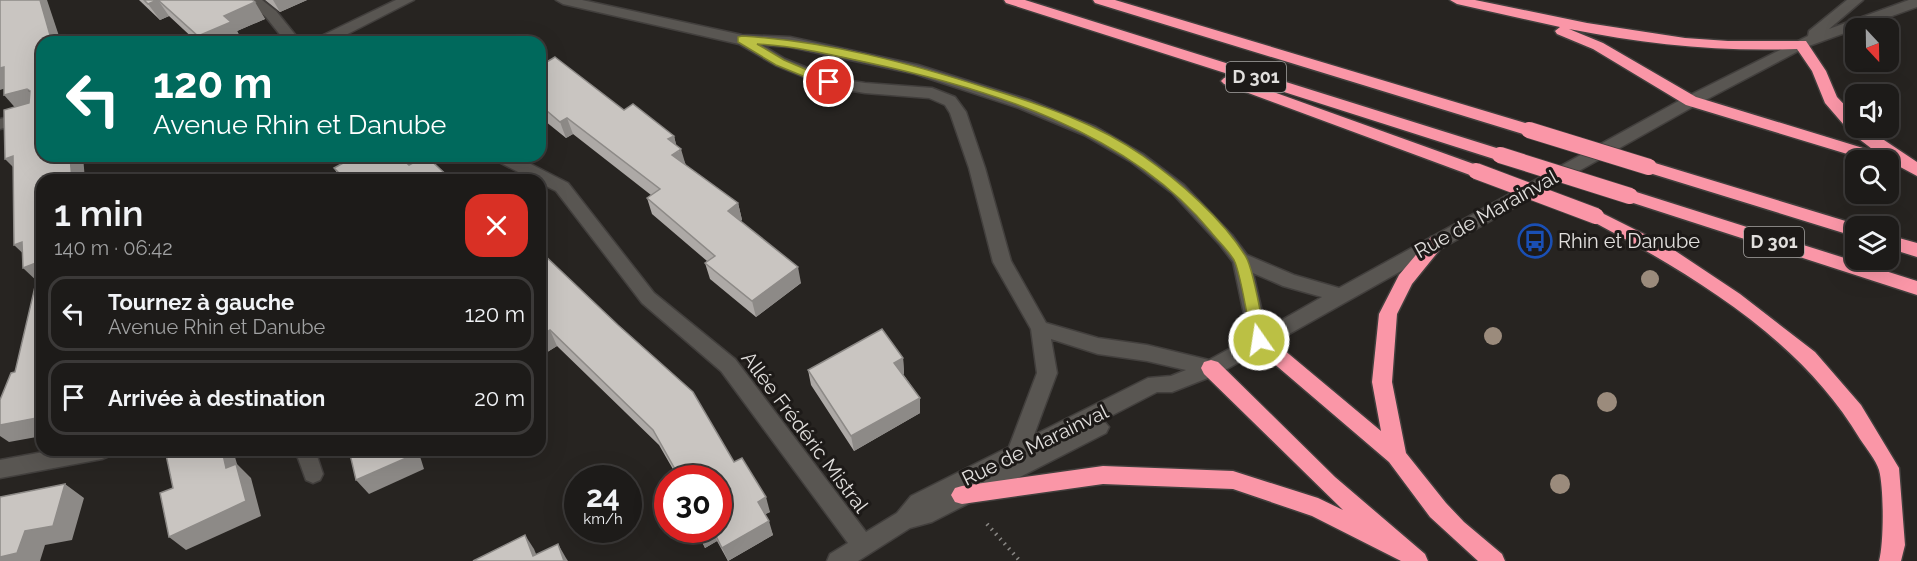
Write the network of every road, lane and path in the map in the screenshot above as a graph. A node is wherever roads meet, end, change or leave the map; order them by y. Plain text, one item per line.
1 (253, 0) edge
2 (407, 0) edge
3 (563, 0) edge
4 (1009, 0) edge
5 (1100, 0) edge
6 (1457, 0) edge
7 (1856, 0) edge
8 (1917, 2) edge
9 (1528, 16) junction
10 (289, 36) edge
11 (332, 36) edge
12 (742, 40) junction
13 (1801, 44) junction
14 (1691, 101) junction
15 (36, 115) edge
16 (1845, 115) edge
17 (0, 124) edge
18 (1869, 138) edge
19 (1851, 150) edge
20 (513, 162) edge
21 (1899, 165) edge
22 (1917, 171) edge
23 (536, 174) edge
24 (546, 179) edge
25 (1845, 228) edge
26 (1437, 242) junction
27 (1899, 244) edge
28 (1917, 250) edge
29 (1241, 260) junction
30 (1917, 288) edge
31 (1342, 296) junction
32 (1040, 328) junction
33 (1259, 340) junction
34 (1211, 368) junction
35 (1172, 384) junction
36 (1017, 453) junction
37 (70, 456) edge
38 (307, 456) edge
39 (1396, 456) junction
40 (0, 469) edge
41 (313, 474) dead end
42 (962, 495) junction
43 (905, 520) junction
44 (863, 546) junction
45 (1411, 556) edge
46 (838, 561) edge
47 (1020, 561) edge
48 (1494, 561) edge
49 (1890, 561) edge

1 - 10 street
2 - 11 street
3 - 12 street
4 - 30 highway, D 301, bridge
4 - 49 highway, bridge
5 - 25 highway, D 301, bridge
6 - 9 highway
7 - 13 street, Rue de Marainval
8 - 13 street, Rue de Marainval
9 - 13 highway
9 - 14 highway
12 - 29 street
12 - 32 street
13 - 14 street, Rue de Marainval
13 - 16 highway
14 - 19 highway
14 - 26 street, Rue de Marainval
15 - 17 street
18 - 22 highway
20 - 23 street, Allée Frédéric Mistral
21 - 22 highway
24 - 44 street, Allée Frédéric Mistral
26 - 31 street, Rue de Marainval
26 - 39 highway
27 - 28 highway
29 - 31 street
29 - 33 street
31 - 33 street, Rue de Marainval
32 - 34 street
32 - 36 street
33 - 34 street, Rue de Marainval
33 - 39 highway
34 - 35 street, Rue de Marainval
34 - 45 highway
35 - 36 street, Rue de Marainval
35 - 42 street, Rue de Marainval
36 - 43 street, Rue de Marainval
37 - 40 street
38 - 41 street
39 - 48 highway
42 - 43 street, Rue de Marainval
42 - 45 highway
42 - 47 path
43 - 44 street, Rue de Marainval
44 - 46 street, Rue de Marainval

